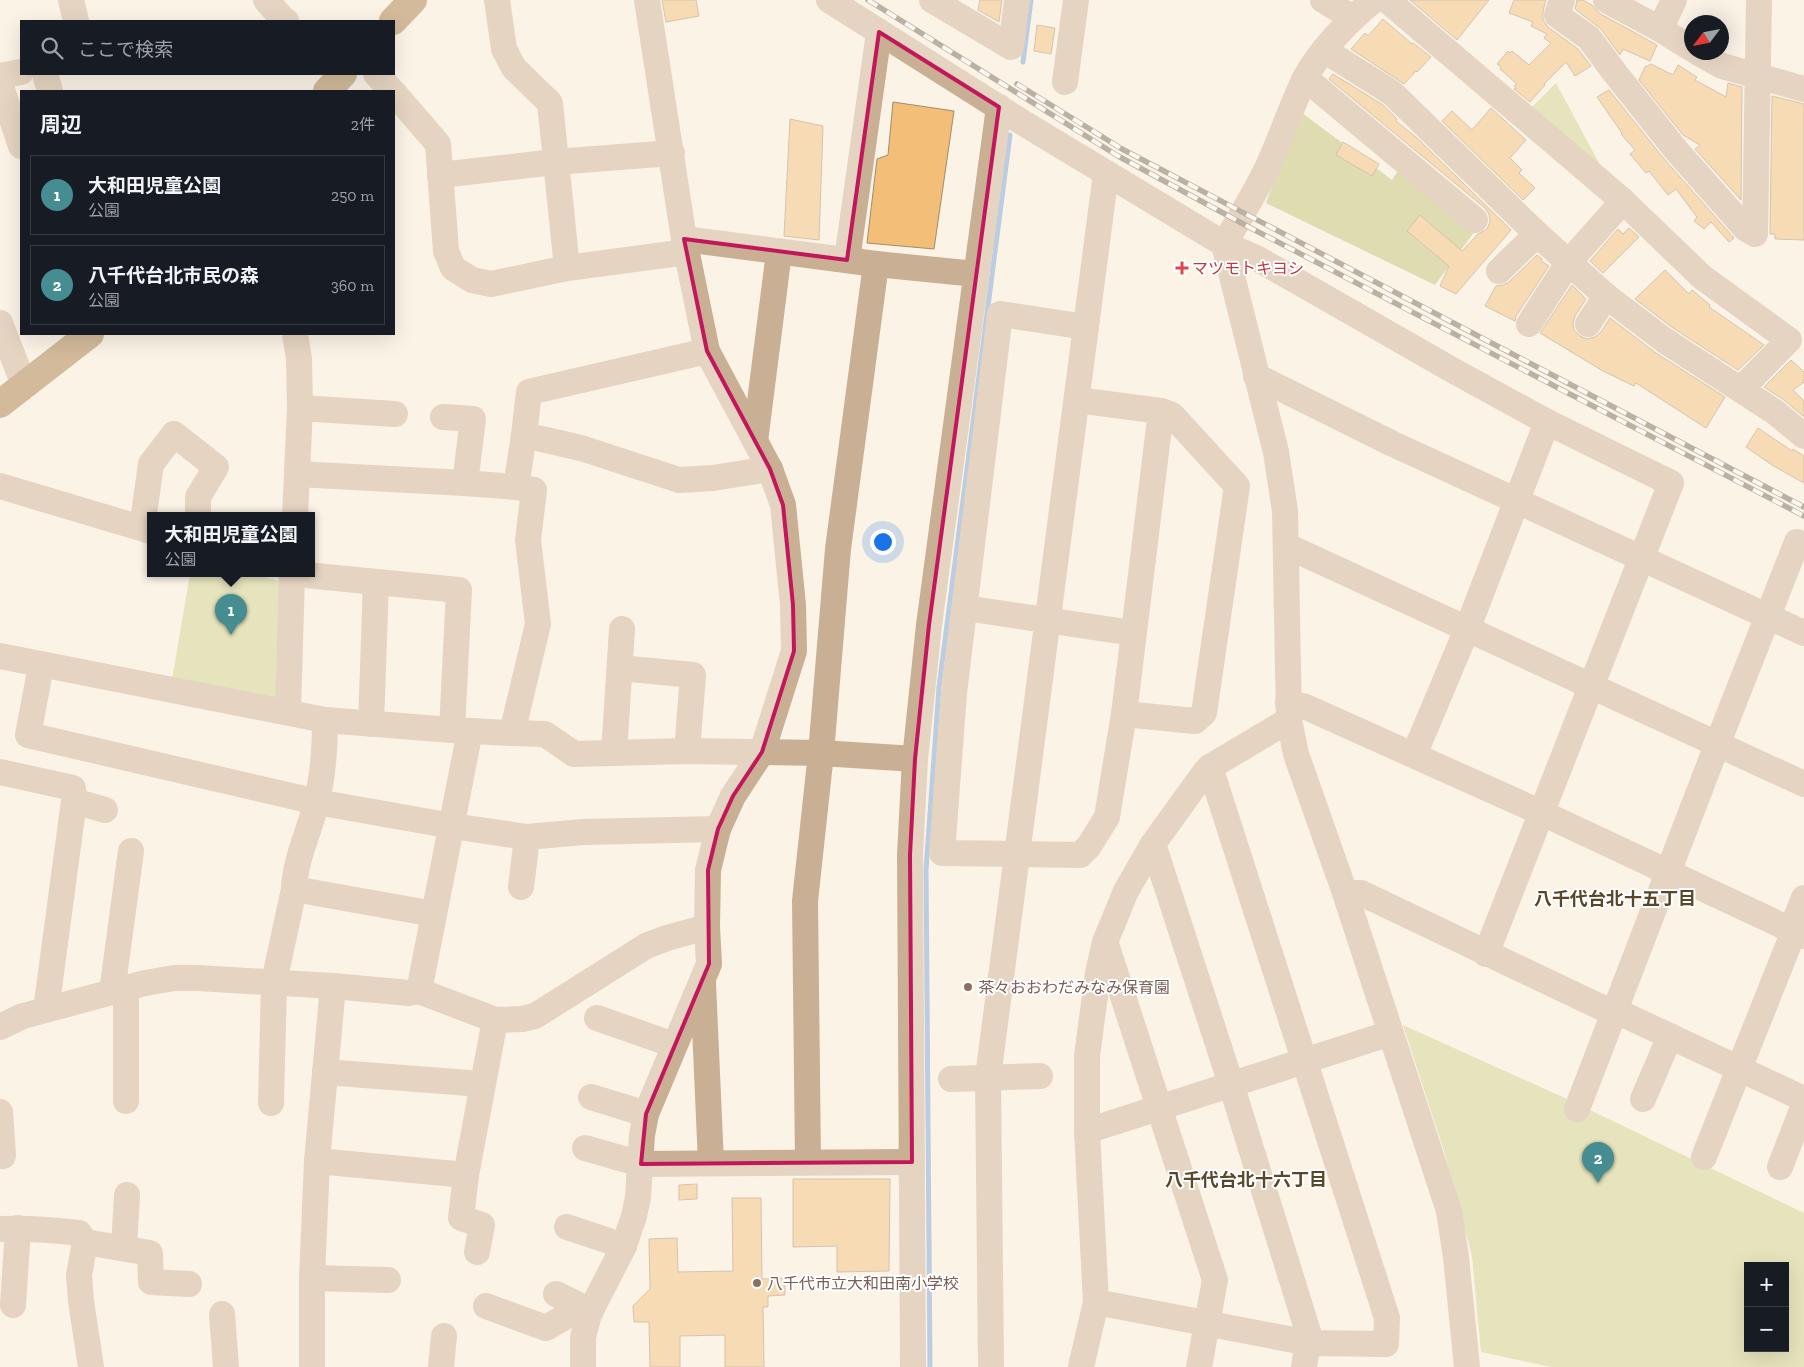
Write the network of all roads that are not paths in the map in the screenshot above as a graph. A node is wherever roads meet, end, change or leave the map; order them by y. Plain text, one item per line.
1 (71, 0) edge
2 (266, 0) edge
3 (413, 0) edge
4 (497, 0) edge
5 (647, 0) edge
6 (829, 0) edge
7 (1017, 0) edge
8 (1076, 0) edge
9 (1323, 0) edge
10 (1374, 0) edge
11 (1387, 0) edge
12 (1562, 0) edge
13 (1606, 0) edge
14 (1674, 0) edge
15 (1759, 0) edge
16 (936, 1) edge
17 (1353, 18) junction
18 (76, 20) edge
19 (285, 20) edge
20 (395, 20) edge
21 (1660, 29) junction
22 (879, 32) junction
23 (1684, 44) edge
24 (1324, 50) junction
25 (1712, 60) edge
26 (20, 72) edge
27 (45, 75) edge
28 (342, 75) edge
29 (377, 75) edge
30 (0, 76) edge
31 (1757, 77) junction
32 (1305, 78) junction
33 (1065, 82) dead end
34 (0, 84) edge
35 (1804, 89) edge
36 (50, 90) edge
37 (328, 90) edge
38 (391, 90) edge
39 (395, 94) edge
40 (999, 107) junction
41 (20, 143) edge
42 (672, 153) junction
43 (555, 162) junction
44 (1106, 173) junction
45 (440, 175) junction
46 (1623, 201) junction
47 (1475, 220) dead end
48 (1537, 234) junction
49 (1224, 244) junction
50 (686, 245) junction
51 (778, 252) junction
52 (847, 260) junction
53 (1569, 262) junction
54 (876, 264) junction
55 (567, 268) junction
56 (1499, 271) dead end
57 (976, 274) junction
58 (1606, 296) junction
59 (0, 323) edge
60 (1529, 324) dead end
61 (1588, 324) dead end
62 (1086, 327) junction
63 (89, 335) edge
64 (294, 335) edge
65 (1796, 345) edge
66 (706, 351) junction
67 (1256, 376) junction
68 (24, 385) junction
69 (1741, 389) junction
70 (1077, 400) junction
71 (0, 404) edge
72 (300, 408) junction
73 (1161, 411) junction
74 (395, 414) dead end
75 (443, 418) dead end
76 (1547, 422) junction
77 (524, 435) junction
78 (1804, 436) edge
79 (755, 441) junction
80 (770, 469) junction
81 (297, 474) junction
82 (465, 483) junction
83 (0, 486) edge
84 (516, 487) junction
85 (1517, 501) junction
86 (147, 512) edge
87 (198, 512) edge
88 (295, 512) edge
89 (147, 517) edge
90 (146, 530) edge
91 (1797, 542) dead end
92 (1287, 546) junction
93 (1641, 558) junction
94 (315, 576) edge
95 (294, 577) edge
96 (376, 582) junction
97 (964, 608) junction
98 (1767, 616) junction
99 (1048, 621) junction
100 (1468, 628) junction
101 (622, 629) dead end
102 (1133, 633) junction
103 (1804, 633) edge
104 (0, 656) edge
105 (41, 666) junction
106 (620, 668) junction
107 (1592, 686) junction
108 (288, 712) junction
109 (1288, 712) junction
110 (1124, 714) junction
111 (325, 720) junction
112 (371, 724) junction
113 (461, 731) junction
114 (512, 732) junction
115 (1717, 745) junction
116 (687, 751) junction
117 (762, 752) junction
118 (614, 753) junction
119 (821, 753) junction
120 (1414, 755) junction
121 (915, 759) junction
122 (1210, 767) junction
123 (0, 772) edge
124 (1804, 784) edge
125 (74, 801) junction
126 (316, 802) junction
127 (105, 810) dead end
128 (1542, 813) junction
129 (452, 826) junction
130 (718, 829) junction
131 (527, 837) junction
132 (1153, 844) junction
133 (131, 851) dead end
134 (1017, 855) junction
135 (1668, 872) junction
136 (521, 887) dead end
137 (294, 890) junction
138 (1345, 893) junction
139 (1804, 898) edge
140 (434, 914) junction
141 (707, 927) junction
142 (1796, 932) edge
143 (1105, 942) junction
144 (1486, 954) junction
145 (703, 978) junction
146 (274, 982) junction
147 (333, 986) junction
148 (119, 990) junction
149 (419, 991) junction
150 (46, 1010) junction
151 (1614, 1012) junction
152 (597, 1018) dead end
153 (495, 1020) junction
154 (0, 1027) edge
155 (1391, 1034) junction
156 (1670, 1036) junction
157 (674, 1045) junction
158 (1304, 1060) junction
159 (1739, 1068) junction
160 (325, 1072) junction
161 (1040, 1076) dead end
162 (988, 1078) junction
163 (951, 1079) dead end
164 (482, 1084) junction
165 (1231, 1084) junction
166 (591, 1097) dead end
167 (1644, 1098) dead end
168 (1804, 1099) edge
169 (126, 1101) dead end
170 (271, 1103) dead end
171 (1804, 1105) edge
172 (1158, 1107) junction
173 (1577, 1109) dead end
174 (0, 1112) edge
175 (646, 1114) junction
176 (1086, 1130) junction
177 (586, 1148) dead end
178 (3, 1156) dead end
179 (1704, 1157) dead end
180 (317, 1161) junction
181 (808, 1162) junction
182 (912, 1162) junction
183 (712, 1163) junction
184 (641, 1164) junction
185 (1780, 1166) dead end
186 (466, 1175) junction
187 (127, 1195) dead end
188 (567, 1227) dead end
189 (9, 1229) edge
190 (85, 1242) junction
191 (624, 1246) junction
192 (124, 1248) junction
193 (477, 1252) dead end
194 (312, 1278) junction
195 (388, 1280) dead end
196 (190, 1284) dead end
197 (556, 1294) dead end
198 (1096, 1302) junction
199 (13, 1305) dead end
200 (486, 1306) dead end
201 (587, 1309) junction
202 (222, 1314) dead end
203 (1207, 1324) junction
204 (444, 1336) dead end
205 (1306, 1355) edge
206 (1362, 1356) edge
207 (91, 1367) edge
208 (226, 1367) edge
209 (312, 1367) edge
210 (440, 1367) edge
211 (583, 1367) edge
212 (913, 1367) edge
213 (991, 1367) edge
214 (1081, 1367) edge
215 (1199, 1367) edge
216 (1466, 1367) edge

1 - 18 street
2 - 19 street
3 - 20 main road
4 - 43 street
5 - 42 street
6 - 22 street
7 - 16 street
8 - 33 street
9 - 17 street
10 - 17 street
11 - 46 street
12 - 31 street
13 - 21 street
14 - 21 street
15 - 31 street
17 - 24 street
21 - 23 street
22 - 40 street
22 - 52 street
24 - 32 street
24 - 48 street
25 - 31 street
26 - 30 street
27 - 36 street
28 - 37 main road
29 - 38 street
31 - 35 street
32 - 47 street
32 - 49 street
34 - 41 street
39 - 45 street
40 - 44 street
40 - 57 street
42 - 43 street
42 - 50 street
43 - 45 street
43 - 55 street
44 - 49 street
44 - 62 street
45 - 55 street
46 - 53 street
46 - 65 street
48 - 53 street
48 - 56 street
49 - 67 street
49 - 76 street
50 - 51 street
50 - 55 street
50 - 66 street
51 - 52 street
51 - 79 street
52 - 54 street
53 - 58 street
53 - 60 street
54 - 57 street
54 - 119 street
57 - 121 street
58 - 61 street
58 - 69 street
59 - 68 street
62 - 70 street
62 - 97 street
63 - 68 main road
64 - 72 street
65 - 69 street
66 - 77 street
66 - 79 street
67 - 85 street
67 - 92 street
68 - 71 main road
69 - 78 street
70 - 73 street
70 - 99 street
72 - 74 street
72 - 81 street
73 - 102 street
73 - 110 street
75 - 82 street
76 - 85 street
76 - 93 street
77 - 80 street
77 - 84 street
79 - 80 street
80 - 117 street
81 - 82 street
81 - 88 street
82 - 84 street
83 - 90 street
84 - 114 street
85 - 93 street
85 - 100 street
86 - 87 street
89 - 90 street
91 - 98 street
92 - 100 street
92 - 109 street
93 - 98 street
93 - 107 street
94 - 96 street
95 - 108 street
96 - 112 street
96 - 113 street
97 - 99 street
97 - 134 street
98 - 103 street
98 - 115 street
99 - 102 street
99 - 134 street
100 - 107 street
100 - 120 street
101 - 106 street
102 - 110 street
104 - 105 street
105 - 108 street
105 - 126 street
106 - 116 street
106 - 118 street
107 - 115 street
107 - 128 street
108 - 111 street
109 - 120 street
109 - 122 street
109 - 138 street
110 - 134 street
111 - 112 street
111 - 126 street
112 - 113 street
113 - 114 street
113 - 129 street
114 - 118 street
115 - 124 street
115 - 135 street
116 - 117 street
116 - 118 street
117 - 119 street
117 - 130 street
119 - 121 street
119 - 181 street
120 - 128 street
121 - 182 street
122 - 132 street
122 - 158 street
123 - 125 street
125 - 127 street
125 - 150 street
126 - 129 street
126 - 137 street
128 - 135 street
128 - 144 street
129 - 131 street
129 - 140 street
130 - 131 street
130 - 141 street
131 - 136 street
132 - 143 street
132 - 165 street
133 - 148 street
134 - 162 street
135 - 142 street
135 - 151 street
137 - 140 street
137 - 146 street
138 - 144 street
138 - 155 street
139 - 142 street
140 - 149 street
141 - 145 street
141 - 153 street
142 - 159 street
143 - 172 street
143 - 176 street
144 - 151 street
145 - 157 street
145 - 183 street
146 - 147 street
146 - 148 street
146 - 170 street
147 - 149 street
147 - 160 street
148 - 150 street
148 - 169 street
149 - 153 street
150 - 154 street
151 - 156 street
151 - 173 street
152 - 157 street
153 - 164 street
155 - 158 street
155 - 216 street
156 - 159 street
156 - 167 street
157 - 175 street
158 - 165 street
158 - 206 street
159 - 168 street
159 - 179 street
160 - 164 street
160 - 180 street
161 - 162 street
162 - 163 street
162 - 213 street
164 - 186 street
165 - 172 street
165 - 205 street
166 - 175 street
171 - 185 street
172 - 176 street
172 - 203 street
174 - 178 street
175 - 184 street
176 - 198 street
177 - 184 street
180 - 186 street
180 - 194 street
181 - 182 street
181 - 183 street
182 - 212 street
183 - 184 street
184 - 191 street
186 - 193 street
187 - 192 street
188 - 191 street
189 - 190 street
189 - 199 street
190 - 192 street
190 - 207 street
191 - 201 street
192 - 196 street
194 - 195 street
194 - 209 street
197 - 201 street
198 - 203 street
198 - 214 street
200 - 201 street
201 - 211 street
202 - 208 street
203 - 205 street
203 - 215 street
204 - 210 street
205 - 206 street

